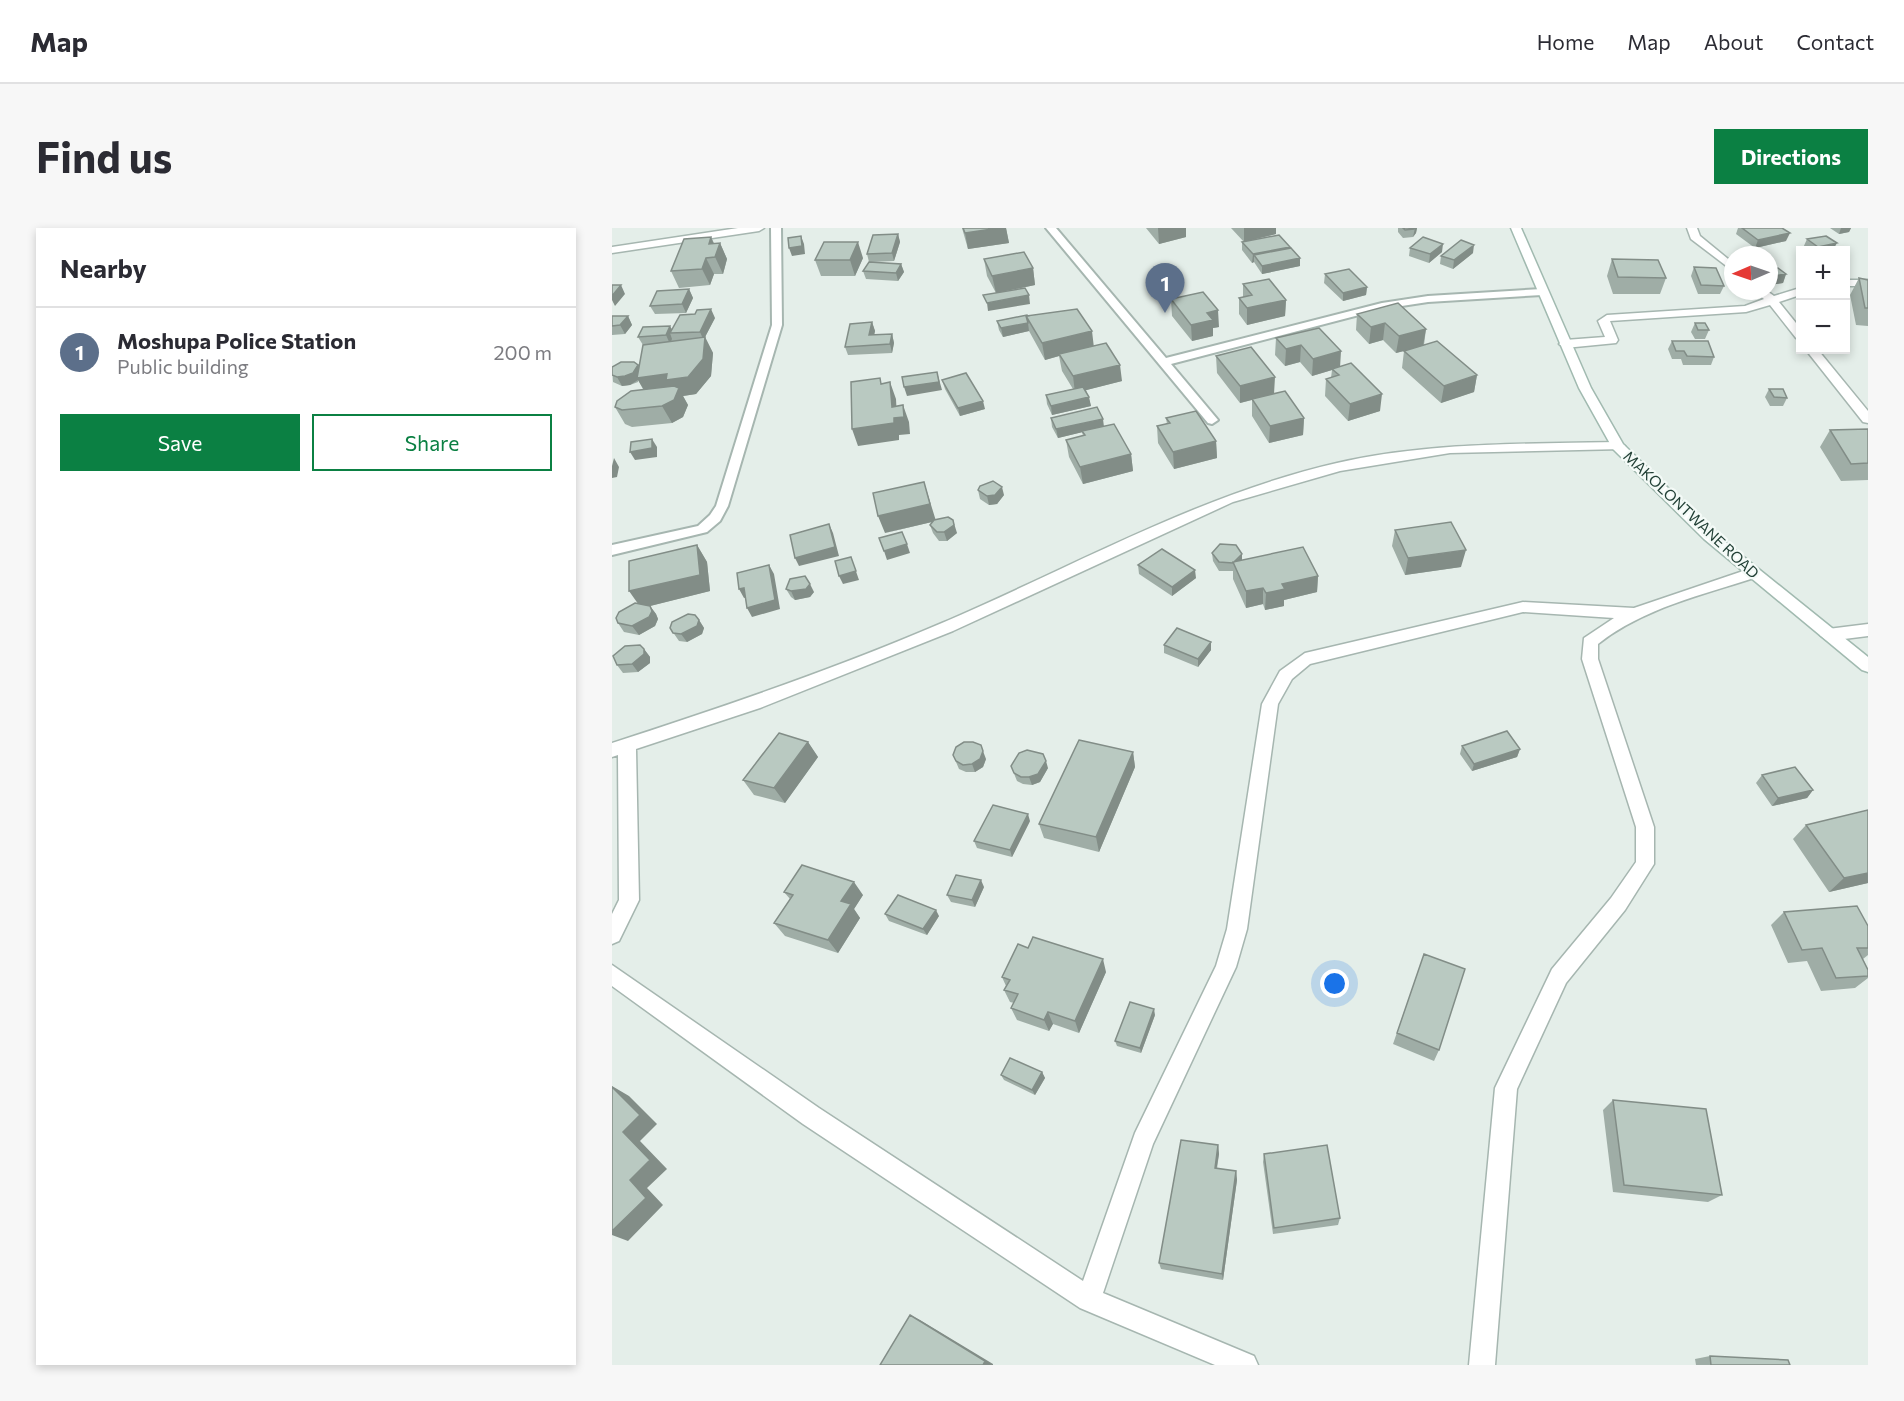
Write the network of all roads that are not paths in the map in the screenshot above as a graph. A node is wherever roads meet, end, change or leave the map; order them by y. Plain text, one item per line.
1 (759, 228) edge
2 (776, 228) edge
3 (1051, 228) edge
4 (1516, 228) edge
5 (1692, 228) edge
6 (612, 250) edge
7 (1724, 261) edge
8 (1850, 283) edge
9 (1868, 283) edge
10 (1542, 292) junction
11 (1796, 293) edge
12 (1771, 300) edge
13 (1773, 302) junction
14 (1796, 330) edge
15 (1565, 344) junction
16 (1815, 354) edge
17 (1162, 363) junction
18 (1868, 419) edge
19 (1212, 420) dead end
20 (1618, 446) junction
21 (612, 550) edge
22 (1752, 573) junction
23 (1638, 614) junction
24 (1868, 630) edge
25 (1828, 634) junction
26 (1868, 666) edge
27 (620, 748) edge
28 (612, 935) edge
29 (612, 974) edge
30 (1089, 1299) junction
31 (1245, 1365) edge
32 (1482, 1365) edge

1 - 6 street
2 - 21 lane
3 - 17 lane
4 - 10 street, MAKOLONTWANE ROAD
5 - 7 street
8 - 9 street
10 - 15 street, MAKOLONTWANE ROAD
10 - 17 lane
11 - 13 street
12 - 13 street
13 - 14 street
13 - 15 street
15 - 20 street, MAKOLONTWANE ROAD
16 - 18 street
17 - 19 lane
20 - 22 street, MAKOLONTWANE ROAD
20 - 27 street
22 - 23 street
22 - 25 street, MAKOLONTWANE ROAD
23 - 30 street
23 - 32 street
24 - 25 street
25 - 26 street, MAKOLONTWANE ROAD
27 - 28 street
29 - 30 street
30 - 31 street

